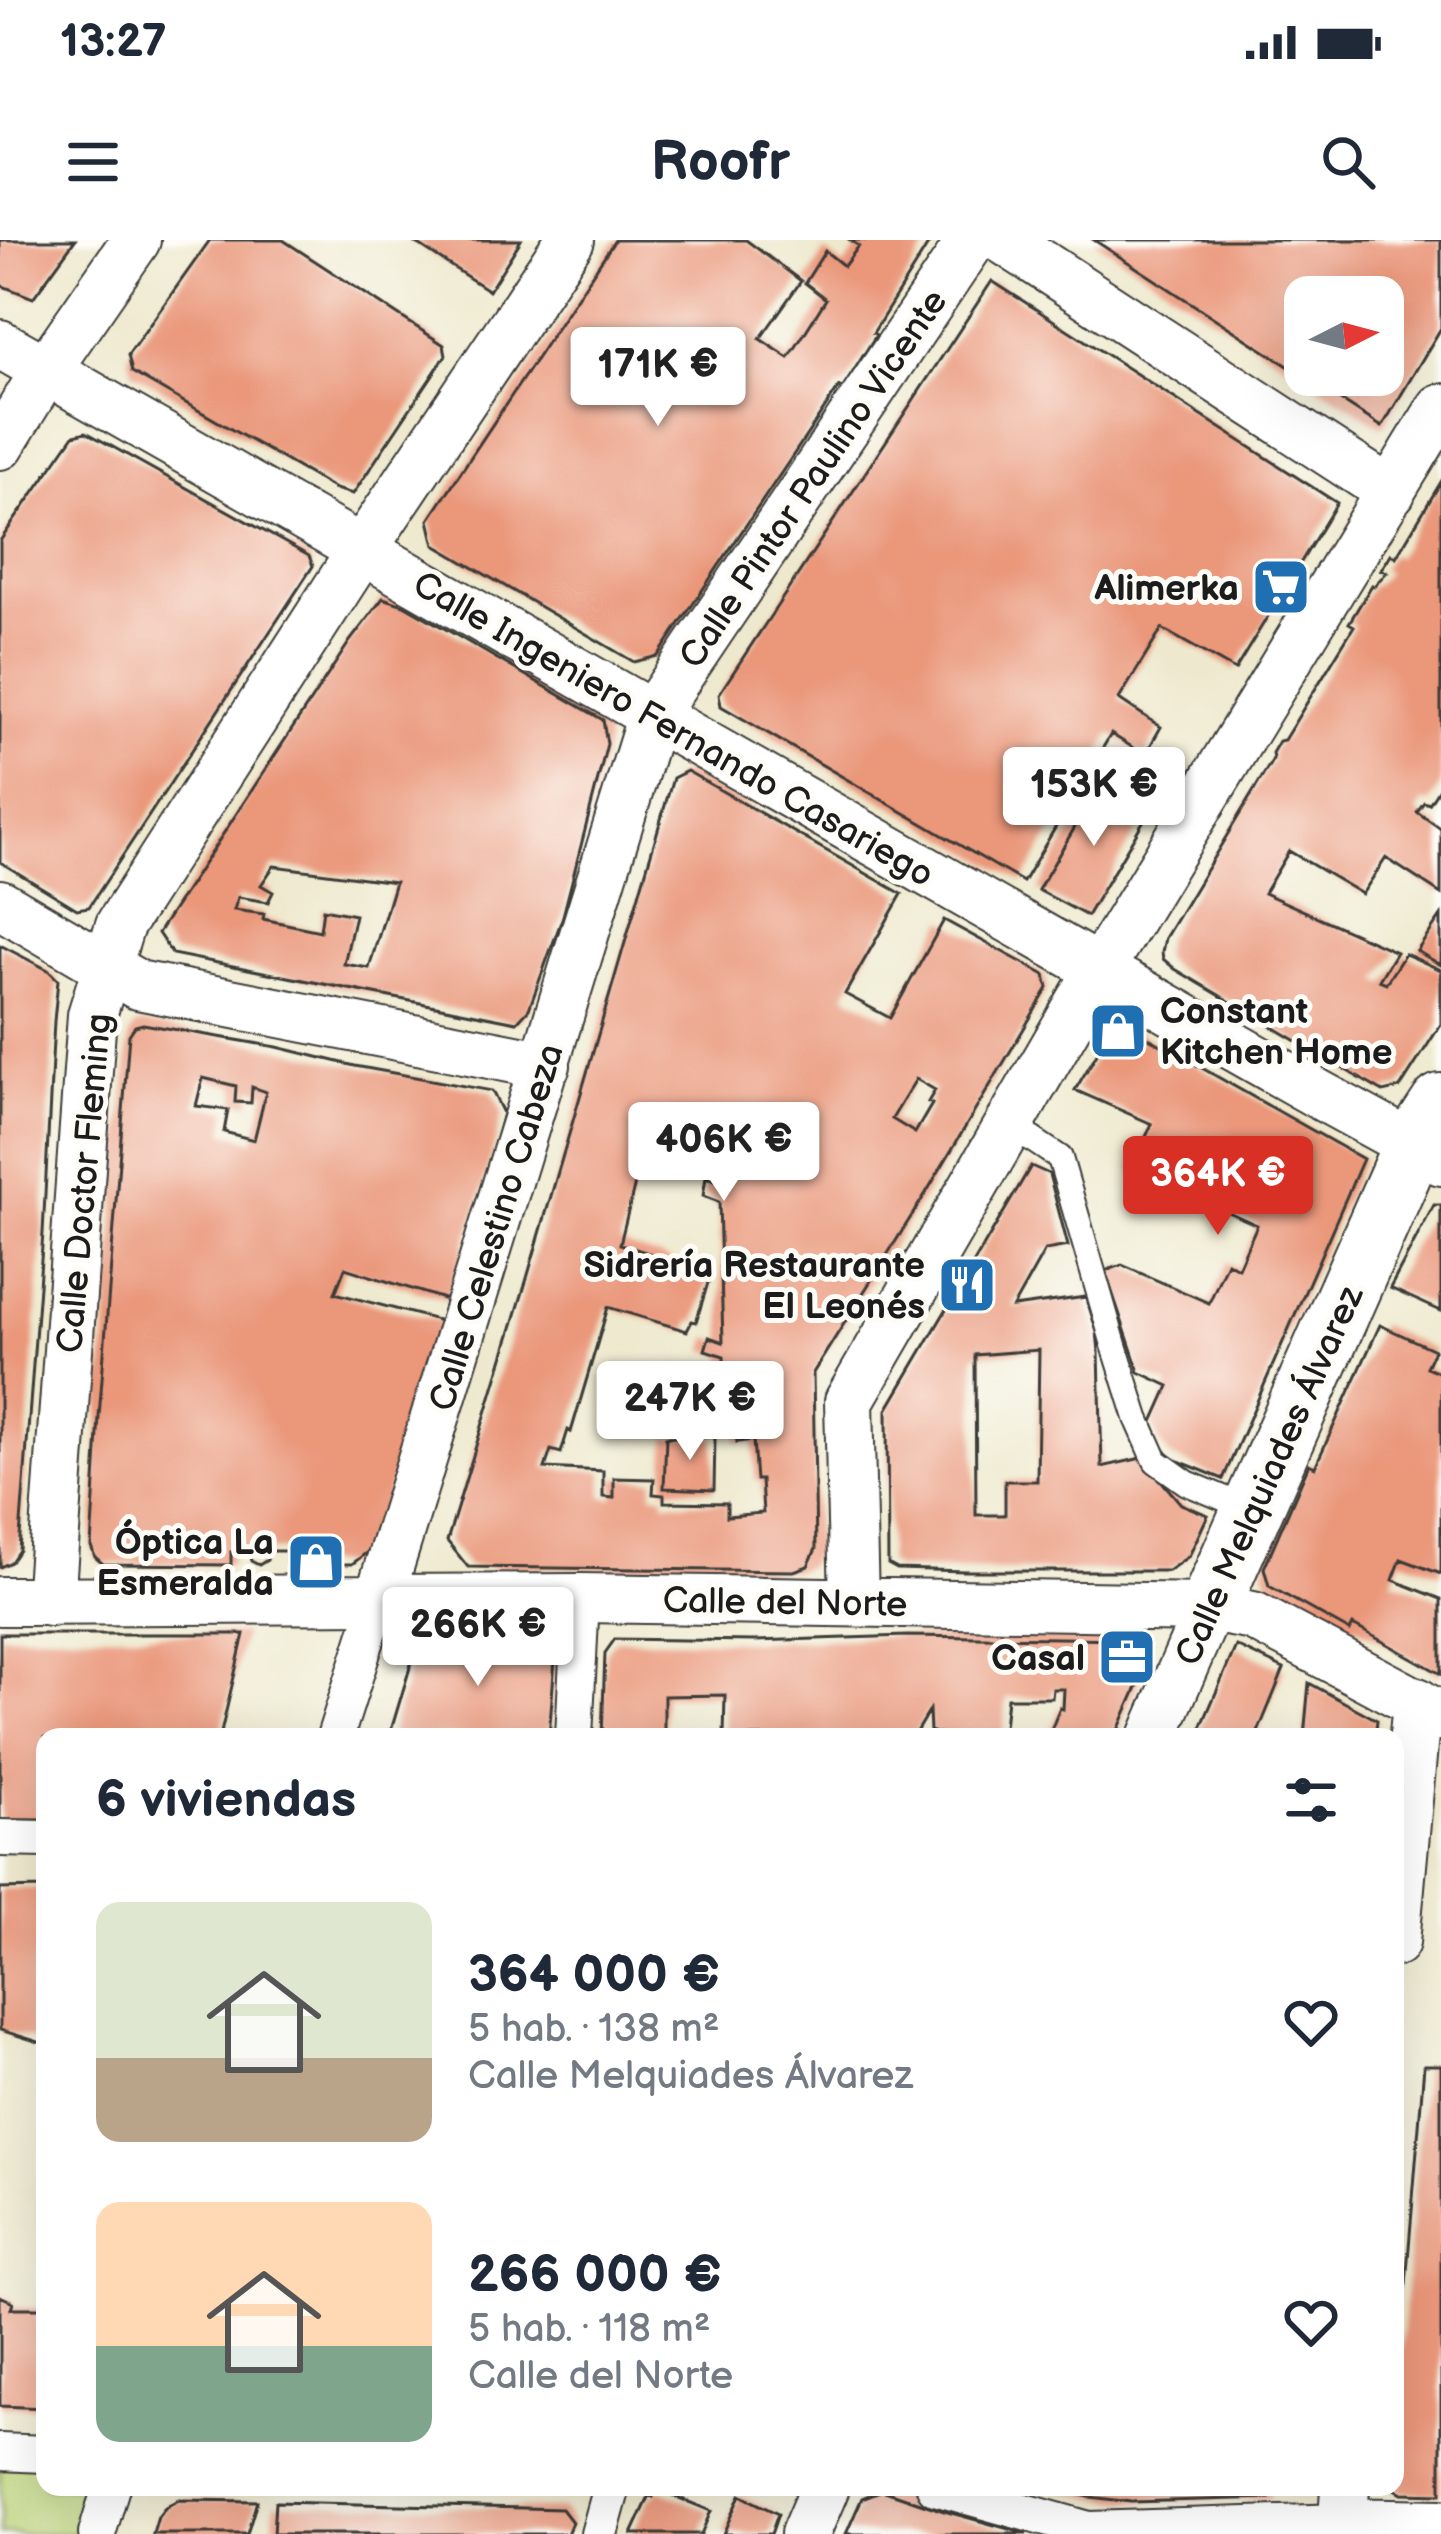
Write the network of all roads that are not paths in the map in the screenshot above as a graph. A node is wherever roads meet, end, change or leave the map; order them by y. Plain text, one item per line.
1 (136, 240) edge
2 (570, 240) edge
3 (972, 240) edge
4 (1004, 240) edge
5 (0, 344) edge
6 (46, 370) junction
7 (1441, 408) edge
8 (0, 445) edge
9 (1391, 492) junction
10 (362, 550) junction
11 (652, 715) junction
12 (0, 904) edge
13 (107, 966) junction
14 (1099, 970) junction
15 (546, 1065) junction
16 (1010, 1124) junction
17 (1431, 1138) edge
18 (1252, 1510) junction
19 (581, 1598) junction
20 (379, 1599) junction
21 (0, 1601) edge
22 (50, 1601) junction
23 (854, 1603) junction
24 (1209, 1608) junction
25 (1429, 1709) edge
26 (338, 1728) edge
27 (574, 1728) edge
28 (1157, 1728) edge
29 (0, 1838) edge
30 (36, 1839) edge
31 (1404, 1880) edge
32 (0, 2452) edge
33 (36, 2454) edge
34 (108, 2496) edge
35 (610, 2496) edge
36 (821, 2496) edge
37 (967, 2496) edge
38 (1344, 2504) edge
39 (1441, 2524) edge
40 (97, 2534) edge
41 (599, 2534) edge
42 (805, 2534) edge

1 - 6 street
2 - 10 street, Calle Doctor Fleming
3 - 11 street, Calle Pintor Paulino Vicente
4 - 9 street
5 - 6 street, Calle Ingeniero Fernando Casariego
6 - 8 street
6 - 10 street, Calle Ingeniero Fernando Casariego
7 - 9 street
9 - 14 street
10 - 11 street, Calle Ingeniero Fernando Casariego
10 - 13 street, Calle Doctor Fleming
11 - 14 street, Calle Ingeniero Fernando Casariego
11 - 15 street, Calle Celestino Cabeza
12 - 13 street
13 - 15 street
13 - 22 street, Calle Doctor Fleming
14 - 16 street
14 - 17 street, Calle Ingeniero Fernando Casariego
15 - 20 street, Calle Celestino Cabeza
16 - 18 lane
16 - 23 street
17 - 18 street, Calle Melquiades Álvarez
18 - 24 street, Calle Melquiades Álvarez
19 - 20 street, Calle del Norte
19 - 23 street, Calle del Norte
19 - 27 street
20 - 22 street, Calle del Norte
20 - 26 street, Calle Celestino Cabeza
21 - 22 street, Calle del Norte
23 - 24 street, Calle del Norte
24 - 25 street, Calle del Norte
24 - 28 street, Calle Melquiades Álvarez
25 - 31 street
29 - 30 street
32 - 33 street
34 - 40 street
35 - 41 street
36 - 42 street
37 - 38 street
38 - 39 street

